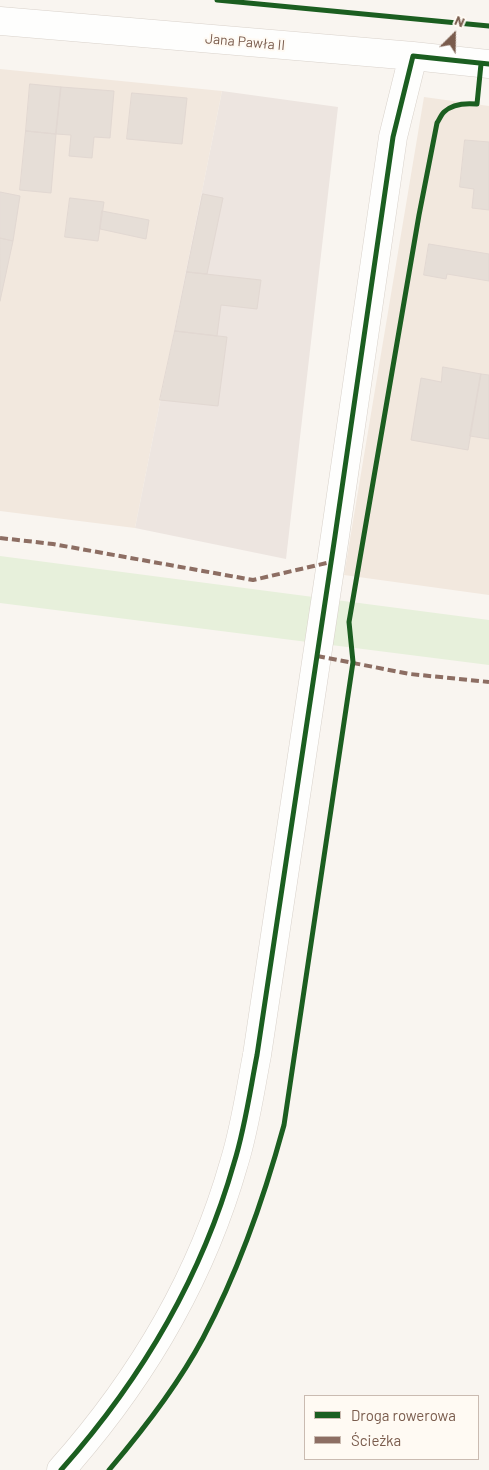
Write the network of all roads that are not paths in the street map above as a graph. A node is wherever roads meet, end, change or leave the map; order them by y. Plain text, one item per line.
1 (0, 21) edge
2 (413, 56) junction
3 (489, 64) edge
4 (61, 1470) edge

1 - 2 street, Jana Pawła II
2 - 3 street, Jana Pawła II
2 - 4 street

